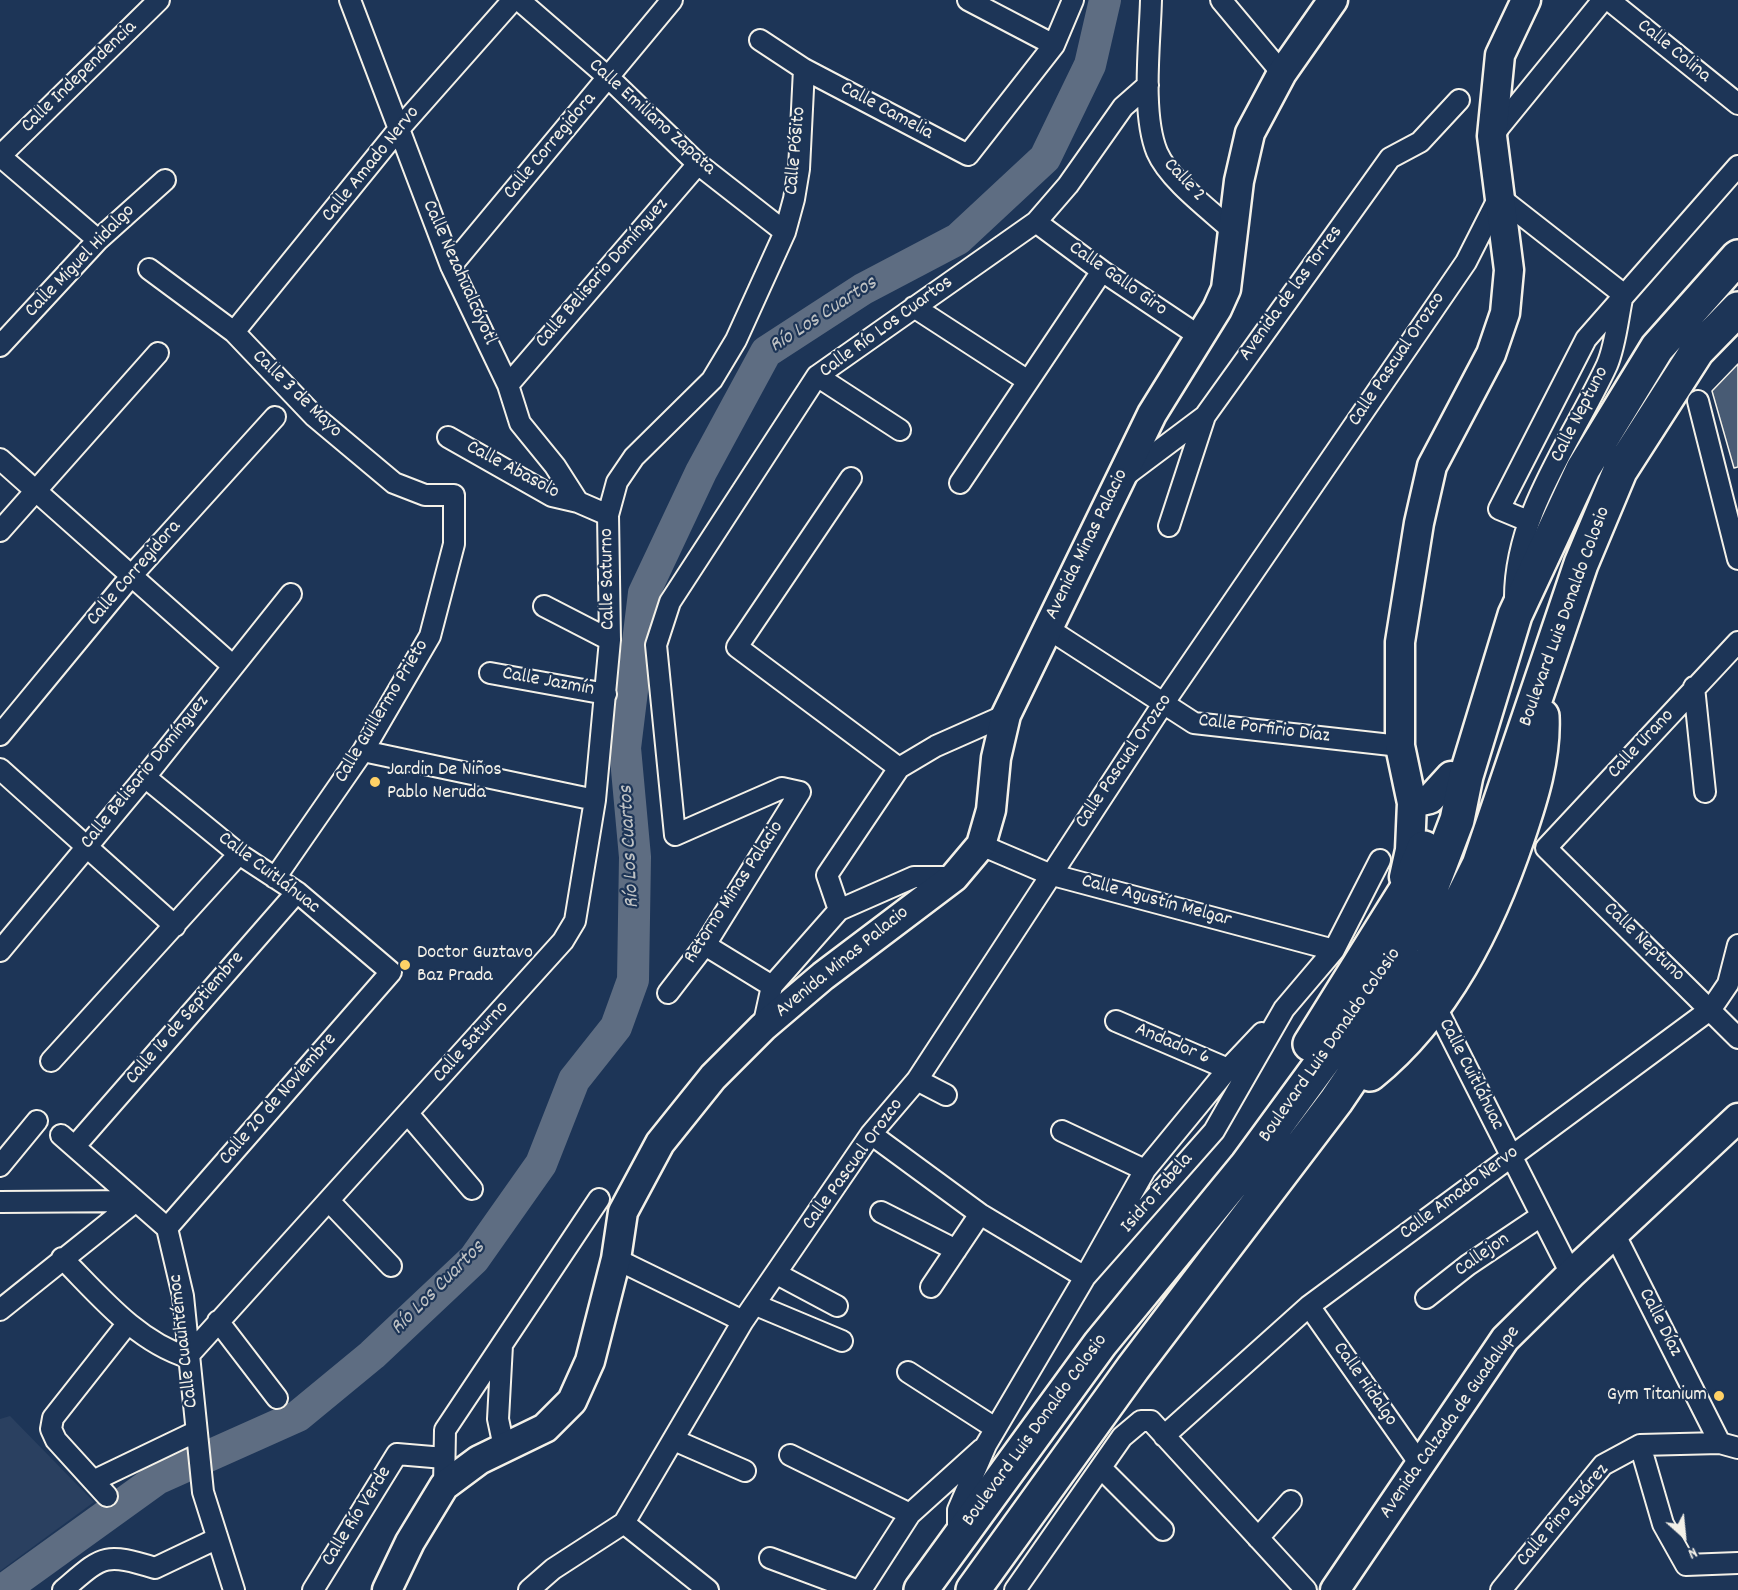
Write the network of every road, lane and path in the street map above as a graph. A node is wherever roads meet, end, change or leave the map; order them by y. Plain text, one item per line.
1 (159, 0) edge
2 (350, 0) edge
3 (513, 0) edge
4 (519, 0) edge
5 (672, 0) edge
6 (968, 0) edge
7 (1073, 0) edge
8 (1151, 0) edge
9 (1221, 0) edge
10 (1333, 0) edge
11 (1526, 0) edge
12 (1603, 0) edge
13 (1609, 0) edge
14 (760, 40) dead end
15 (1054, 45) junction
16 (804, 69) junction
17 (1282, 74) junction
18 (609, 78) junction
19 (1148, 85) junction
20 (1459, 100) dead end
21 (1738, 104) edge
22 (398, 130) junction
23 (1492, 136) junction
24 (0, 156) edge
25 (698, 164) junction
26 (1738, 166) edge
27 (165, 180) dead end
28 (1499, 197) junction
29 (1036, 222) junction
30 (1233, 231) junction
31 (785, 232) junction
32 (98, 240) junction
33 (1738, 257) edge
34 (451, 266) junction
35 (149, 269) dead end
36 (1102, 271) junction
37 (1623, 294) junction
38 (914, 307) junction
39 (1738, 309) edge
40 (234, 332) junction
41 (1199, 336) junction
42 (0, 346) edge
43 (158, 353) dead end
44 (817, 376) junction
45 (1028, 381) junction
46 (508, 385) junction
47 (1698, 401) dead end
48 (1205, 416) junction
49 (275, 417) dead end
50 (900, 430) dead end
51 (448, 437) dead end
52 (0, 459) edge
53 (851, 478) dead end
54 (1119, 482) junction
55 (960, 483) dead end
56 (36, 489) junction
57 (454, 495) joint
58 (578, 502) junction
59 (608, 515) junction
60 (1528, 521) junction
61 (1169, 526) dead end
62 (0, 531) edge
63 (1738, 559) edge
64 (132, 575) junction
65 (291, 594) dead end
66 (544, 606) dead end
67 (1515, 615) junction
68 (1047, 628) junction
69 (610, 640) junction
70 (1738, 642) edge
71 (233, 666) junction
72 (490, 672) dead end
73 (1541, 683) junction
74 (1694, 687) junction
75 (606, 694) junction
76 (1163, 704) junction
77 (1006, 716) junction
78 (0, 735) edge
79 (1400, 746) junction
80 (1474, 749) junction
81 (363, 751) junction
82 (899, 768) junction
83 (0, 769) edge
84 (145, 777) junction
85 (1451, 777) junction
86 (800, 792) joint
87 (1706, 792) dead end
88 (595, 800) junction
89 (1412, 803) junction
90 (981, 845) junction
91 (87, 847) junction
92 (1546, 848) joint
93 (239, 854) junction
94 (1380, 860) dead end
95 (1049, 874) junction
96 (954, 877) junction
97 (275, 878) junction
98 (297, 892) junction
99 (1400, 898) junction
100 (839, 910) junction
101 (175, 927) junction
102 (705, 945) junction
103 (1738, 945) edge
104 (1334, 950) junction
105 (0, 951) edge
106 (391, 972) joint
107 (772, 986) junction
108 (668, 993) dead end
109 (1435, 1005) junction
110 (1284, 1010) junction
111 (1711, 1010) junction
112 (1116, 1022) dead end
113 (764, 1028) junction
114 (1738, 1038) edge
115 (51, 1061) dead end
116 (1228, 1069) junction
117 (916, 1080) junction
118 (1303, 1087) junction
119 (946, 1095) dead end
120 (1336, 1101) junction
121 (409, 1115) junction
122 (1738, 1118) edge
123 (38, 1121) dead end
124 (1062, 1131) dead end
125 (871, 1134) junction
126 (1511, 1156) junction
127 (0, 1166) edge
128 (1145, 1170) junction
129 (472, 1189) dead end
130 (599, 1199) dead end
131 (136, 1201) junction
132 (329, 1201) junction
133 (0, 1202) edge
134 (881, 1212) dead end
135 (980, 1214) junction
136 (1541, 1216) junction
137 (167, 1228) junction
138 (1615, 1235) junction
139 (956, 1250) junction
140 (62, 1258) junction
141 (616, 1259) junction
142 (391, 1266) dead end
143 (1571, 1274) junction
144 (777, 1275) junction
145 (1085, 1277) junction
146 (931, 1287) dead end
147 (1426, 1298) dead end
148 (756, 1305) junction
149 (837, 1306) dead end
150 (1309, 1306) junction
151 (0, 1310) edge
152 (218, 1321) junction
153 (743, 1321) junction
154 (128, 1323) junction
155 (842, 1341) dead end
156 (1100, 1344) junction
157 (502, 1345) junction
158 (187, 1357) junction
159 (1133, 1368) junction
160 (908, 1372) dead end
161 (277, 1398) dead end
162 (991, 1436) junction
163 (1164, 1436) junction
164 (196, 1440) junction
165 (674, 1440) junction
166 (1640, 1445) junction
167 (1729, 1446) edge
168 (504, 1447) junction
169 (790, 1455) dead end
170 (1420, 1464) junction
171 (1101, 1468) junction
172 (745, 1471) dead end
173 (444, 1472) junction
174 (95, 1480) junction
175 (108, 1496) dead end
176 (1291, 1501) dead end
177 (910, 1514) junction
178 (624, 1523) junction
179 (1163, 1530) dead end
180 (958, 1537) junction
181 (1258, 1538) junction
182 (216, 1539) junction
183 (770, 1558) dead end
184 (1738, 1563) edge
185 (63, 1590) edge
186 (234, 1590) edge
187 (314, 1590) edge
188 (387, 1590) edge
189 (529, 1590) edge
190 (708, 1590) edge
191 (856, 1590) edge
192 (861, 1590) edge
193 (921, 1590) edge
194 (931, 1590) edge
195 (963, 1590) edge
196 (973, 1590) edge
197 (1015, 1590) edge
198 (1306, 1590) edge
199 (1335, 1590) edge
200 (1501, 1590) edge

1 - 24 street, Calle Independencia
2 - 22 street, Calle Nezahualcóyotl
3 - 22 street, Calle Amado Nervo
4 - 18 street, Calle Emiliano Zapata
5 - 18 street, Calle Corregidora
6 - 15 street
7 - 15 street
8 - 19 street
9 - 17 street
10 - 17 main road, Avenida Minas Palacio
11 - 23 main road
12 - 23 street
13 - 21 street, Calle Colina
14 - 16 street, Calle Camelia
15 - 16 street, Calle Camelia
16 - 31 street, Calle Pósito
17 - 30 main road, Avenida Minas Palacio
18 - 25 street, Calle Emiliano Zapata
18 - 34 street, Calle Corregidora
19 - 29 street, Calle Río Los Cuartos
19 - 30 street, Calle 2
20 - 48 street, Avenida de las Torres
22 - 34 street, Calle Nezahualcóyotl
22 - 40 street, Calle Amado Nervo
23 - 28 main road
24 - 32 street
25 - 31 street, Calle Emiliano Zapata
25 - 46 street, Calle Belisario Domínguez
26 - 37 street
27 - 32 street, Calle Miguel Hidalgo
28 - 37 street
28 - 76 street, Calle Pascual Orozco
28 - 79 main road
29 - 36 street, Calle Gallo Giro
29 - 38 street, Calle Río Los Cuartos
30 - 41 main road, Avenida Minas Palacio
31 - 59 street
32 - 42 street, Calle Miguel Hidalgo
33 - 67 highway, Boulevard Luis Donaldo Colosio
34 - 46 street, Calle Nezahualcóyotl
35 - 40 street, Calle 3 de Mayo
36 - 41 street, Calle Gallo Giro
36 - 45 street
37 - 60 street, Calle Neptuno
37 - 60 street
38 - 44 street, Calle Río Los Cuartos
38 - 45 street
39 - 73 highway, Boulevard Luis Donaldo Colosio
40 - 57 street, Calle 3 de Mayo
41 - 54 main road, Avenida Minas Palacio
43 - 56 street
44 - 50 street
44 - 86 street, Calle Río Los Cuartos
45 - 55 street
46 - 58 street, Calle Nezahualcóyotl
47 - 63 street
48 - 54 street, Avenida de las Torres
48 - 61 street
49 - 64 street, Calle Corregidora
51 - 58 street, Calle Abasolo
52 - 56 street
53 - 82 street
54 - 68 main road, Avenida Minas Palacio
56 - 62 street
56 - 64 street
57 - 81 street, Calle Guillermo Prieto
58 - 59 street
59 - 69 street, Calle Saturno
60 - 67 street, Calle Neptuno
64 - 71 street
64 - 78 street, Calle Corregidora
65 - 71 street, Calle Belisario Domínguez
66 - 69 street
67 - 80 highway, Boulevard Luis Donaldo Colosio
68 - 76 street, Calle Porfirio Díaz
68 - 77 main road, Avenida Minas Palacio
69 - 75 street, Calle Saturno
70 - 74 street, Calle Urano
71 - 84 street, Calle Belisario Domínguez
72 - 75 street, Calle Jazmín
73 - 109 highway
73 - 120 highway, Boulevard Luis Donaldo Colosio
74 - 87 street
74 - 92 street, Calle Urano
75 - 88 street, Calle Saturno
76 - 79 street, Calle Porfirio Díaz
76 - 95 street, Calle Pascual Orozco
77 - 82 street
77 - 90 main road, Avenida Minas Palacio
79 - 89 main road
80 - 85 highway
80 - 118 highway, Boulevard Luis Donaldo Colosio
81 - 88 street
81 - 97 street, Calle Guillermo Prieto
82 - 100 street
83 - 91 street
84 - 91 street, Calle Belisario Domínguez
84 - 93 street, Calle Cuitláhuac
85 - 89 main road
85 - 99 highway
86 - 102 street, Retorno Minas Palacio
88 - 121 street, Calle Saturno
89 - 99 main road
90 - 95 street, Calle Agustín Melgar
90 - 96 main road, Avenida Minas Palacio
91 - 101 street
91 - 105 street, Calle Belisario Domínguez
92 - 111 street, Calle Neptuno
93 - 97 street, Calle Cuitláhuac
93 - 101 street
94 - 104 street, Isidro Fabela
95 - 104 street, Calle Agustín Melgar
95 - 117 street, Calle Pascual Orozco
96 - 100 street
96 - 113 main road, Avenida Minas Palacio
97 - 98 street, Calle Cuitláhuac
98 - 106 street, Calle Cuitláhuac
98 - 131 street, Calle 16 de Septiembre
99 - 118 highway
100 - 107 street, Avenida Minas Palacio
101 - 115 street
102 - 107 street
102 - 108 street, Retorno Minas Palacio
103 - 111 street, Calle Amado Nervo
104 - 110 street, Isidro Fabela
106 - 137 street, Calle 20 de Noviembre
107 - 113 street, Avenida Minas Palacio
109 - 120 highway
109 - 126 street, Calle Cuitláhuac
110 - 116 street
110 - 145 street, Isidro Fabela
111 - 114 street, Calle Neptuno
111 - 126 street, Calle Amado Nervo
112 - 116 street, Andador 6
113 - 141 main road, Avenida Minas Palacio
116 - 128 street
117 - 119 street
117 - 125 street, Calle Pascual Orozco
118 - 156 highway, Boulevard Luis Donaldo Colosio
120 - 159 highway, Boulevard Luis Donaldo Colosio
121 - 129 street
121 - 132 street, Calle Saturno
122 - 138 main road, Avenida Calzada de Guadalupe
123 - 127 street
124 - 128 street
125 - 135 street
125 - 144 street, Calle Pascual Orozco
126 - 136 street, Calle Cuitláhuac
126 - 150 street, Calle Amado Nervo
128 - 145 street
130 - 157 street
131 - 133 street
131 - 137 street
131 - 140 street
132 - 142 street
132 - 152 street, Calle Saturno
134 - 139 street
135 - 139 street
135 - 145 street
136 - 143 street, Calle Cuitláhuac
136 - 147 street, Callejon
137 - 158 street, Calle Cuauhtémoc
138 - 143 main road, Avenida Calzada de Guadalupe
138 - 167 street, Calle Díaz
139 - 146 street
140 - 151 street
140 - 154 street
141 - 153 street
141 - 168 main road, Avenida Minas Palacio
143 - 170 main road, Avenida Calzada de Guadalupe
144 - 148 street, Calle Pascual Orozco
144 - 149 street
145 - 162 street, Isidro Fabela
148 - 153 street, Calle Pascual Orozco
148 - 155 street
150 - 163 street, Calle Amado Nervo
150 - 170 street, Calle Hidalgo
152 - 158 street, Calle Saturno
152 - 161 street
153 - 165 street, Calle Pascual Orozco
154 - 158 street
154 - 174 street
156 - 159 highway
156 - 180 highway, Boulevard Luis Donaldo Colosio
157 - 168 street
157 - 173 street
158 - 164 street, Calle Cuauhtémoc
159 - 196 highway, Boulevard Luis Donaldo Colosio
160 - 162 street
162 - 177 street
162 - 180 street, Isidro Fabela
163 - 171 street
163 - 181 street
164 - 174 street
164 - 182 street, Calle Cuauhtémoc
165 - 172 street
165 - 178 street, Calle Pascual Orozco
166 - 167 street, Calle Pino Suárez
166 - 184 street
166 - 200 street, Calle Pino Suárez
168 - 173 main road, Avenida Minas Palacio
169 - 177 street
170 - 199 main road, Avenida Calzada de Guadalupe
171 - 179 street
171 - 197 street
173 - 187 street, Calle Río Verde
173 - 188 main road, Avenida Minas Palacio
174 - 175 street
176 - 181 street
177 - 192 street
178 - 189 street, Calle Pascual Orozco
178 - 190 street
180 - 193 highway, Boulevard Luis Donaldo Colosio
181 - 198 street
182 - 185 street
182 - 186 street, Calle Cuauhtémoc
183 - 191 street
194 - 195 highway

